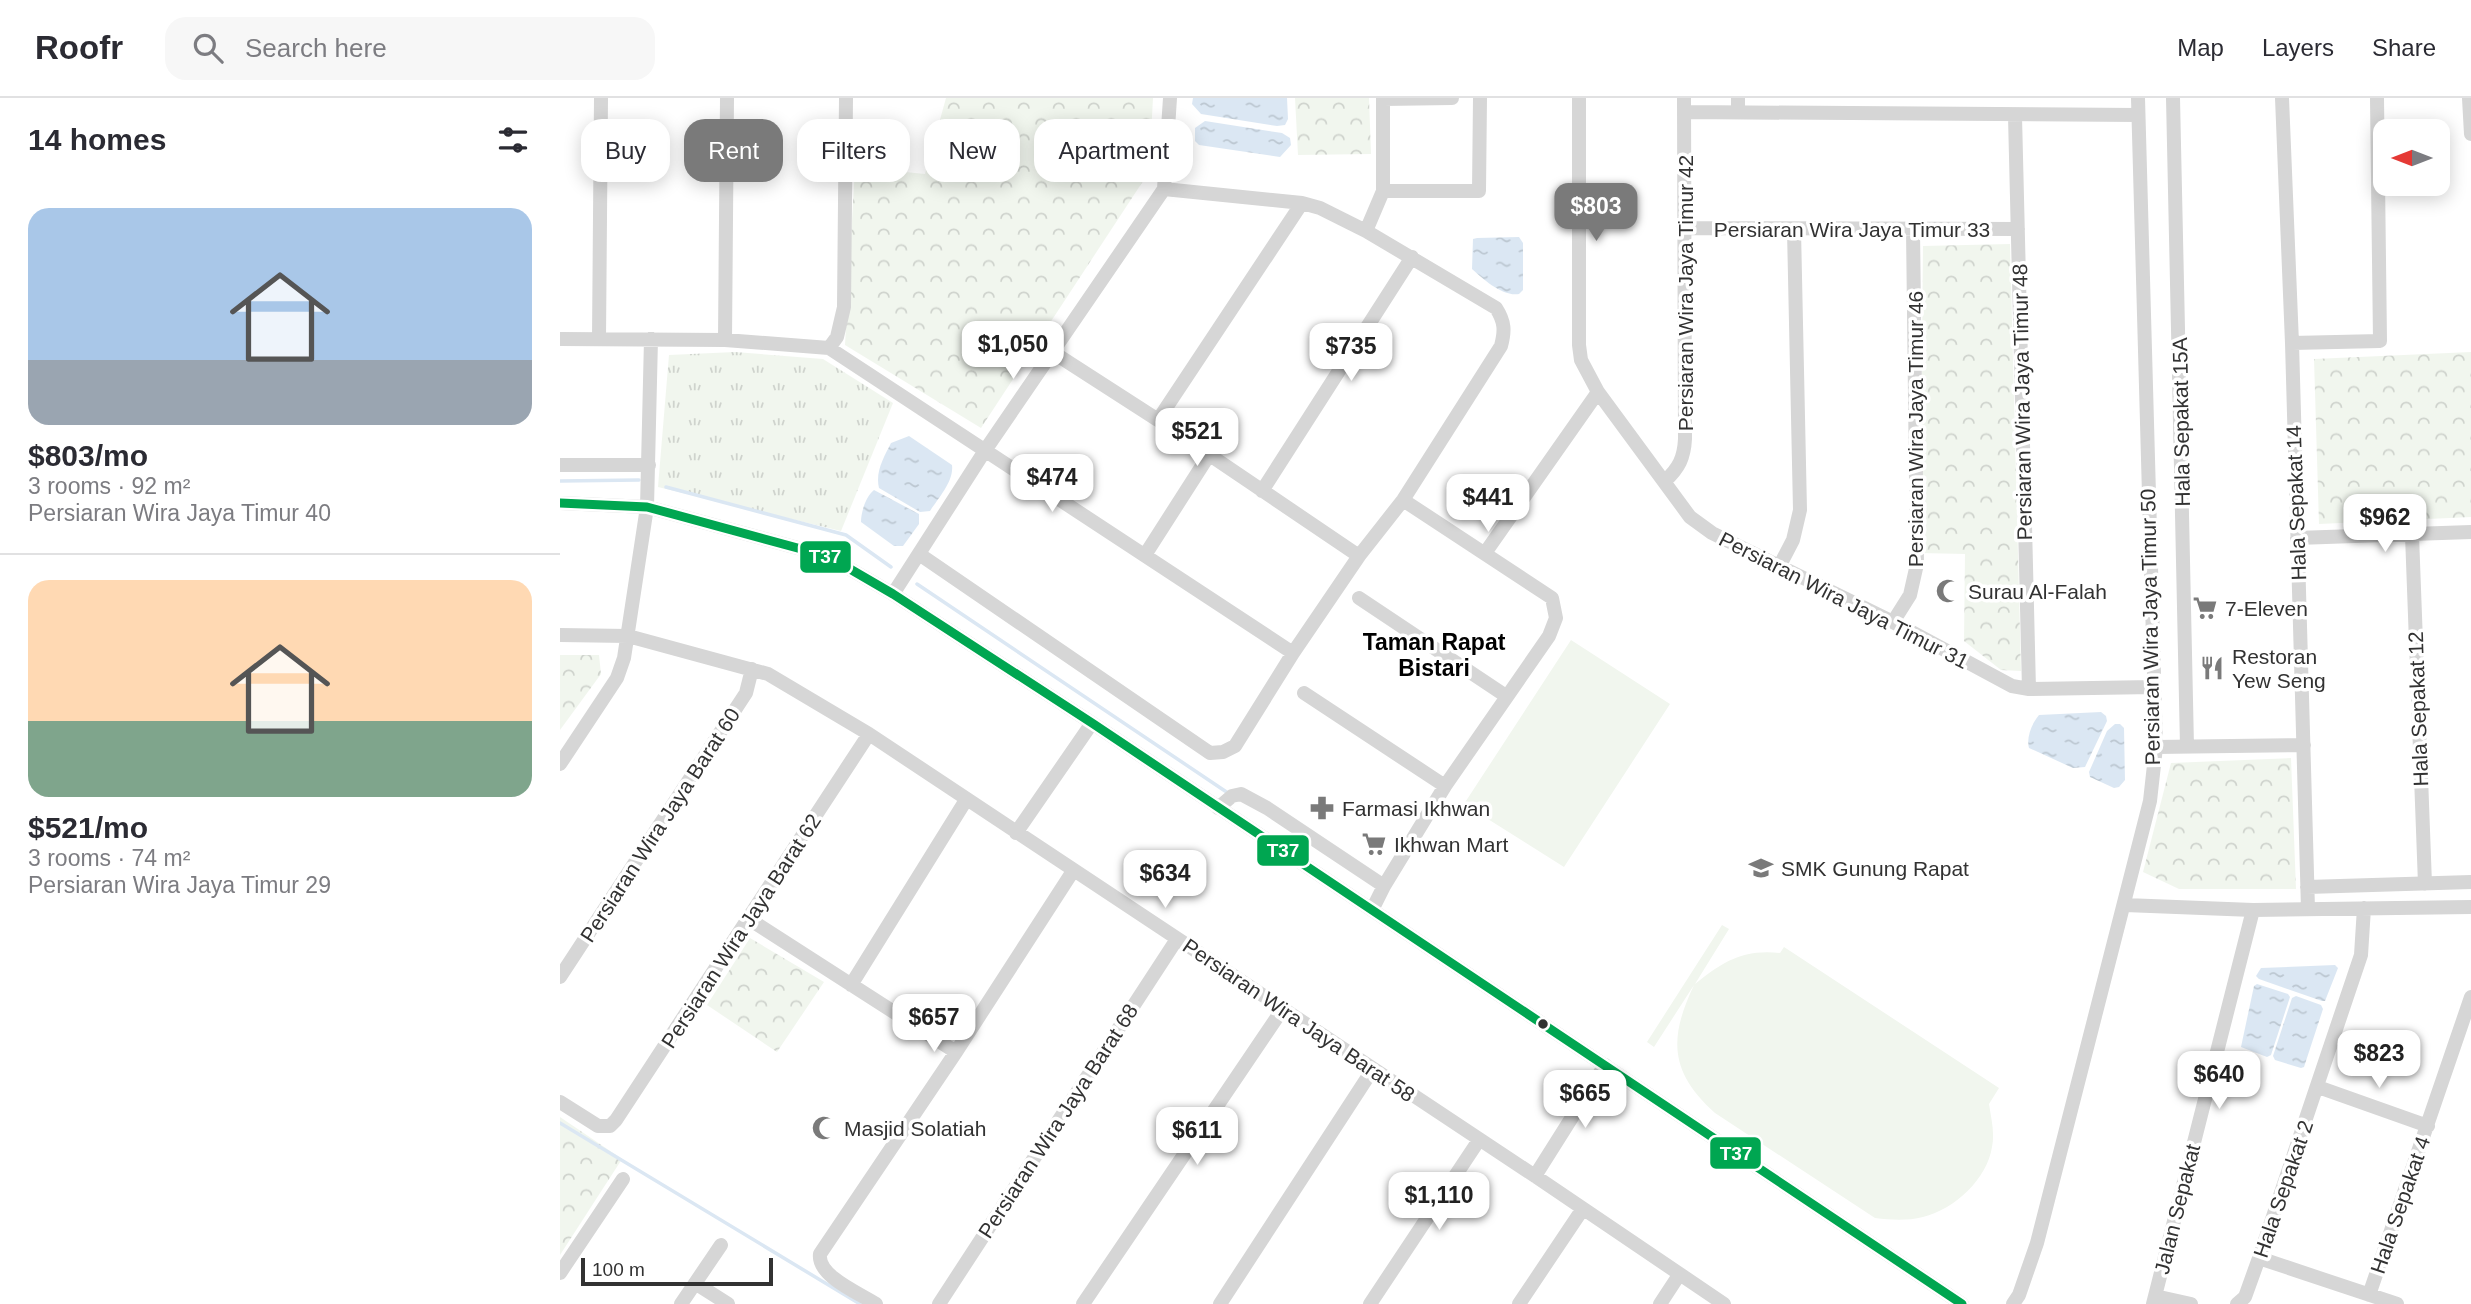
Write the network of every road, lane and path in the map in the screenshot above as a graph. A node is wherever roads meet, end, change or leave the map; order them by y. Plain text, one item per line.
1 (601, 98) edge
2 (727, 98) edge
3 (846, 98) edge
4 (1170, 98) edge
5 (1452, 98) edge
6 (1480, 98) edge
7 (1579, 98) edge
8 (2138, 98) edge
9 (2173, 98) edge
10 (2282, 98) edge
11 (2377, 98) edge
12 (2469, 98) edge
13 (1383, 99) edge
14 (1684, 105) edge
15 (1738, 105) edge
16 (2138, 115) junction
17 (2015, 116) junction
18 (2471, 134) edge
19 (1164, 189) junction
20 (1383, 191) junction
21 (1302, 203) junction
22 (1686, 228) junction
23 (1913, 229) junction
24 (2018, 229) junction
25 (1794, 230) junction
26 (1366, 231) junction
27 (1412, 257) junction
28 (599, 338) junction
29 (560, 339) edge
30 (651, 339) junction
31 (725, 340) junction
32 (2292, 343) junction
33 (829, 348) junction
34 (1054, 353) junction
35 (1598, 392) junction
36 (1158, 420) junction
37 (986, 449) junction
38 (1209, 455) junction
39 (560, 465) edge
40 (649, 466) junction
41 (1665, 481) junction
42 (1262, 491) junction
43 (1403, 500) junction
44 (560, 503) edge
45 (648, 507) junction
46 (2471, 532) edge
47 (2412, 535) junction
48 (2297, 538) junction
49 (1485, 553) junction
50 (919, 554) junction
51 (1145, 555) junction
52 (1359, 556) junction
53 (1780, 565) junction
54 (893, 594) junction
55 (1359, 598) dead end
56 (1893, 622) junction
57 (560, 635) edge
58 (628, 636) junction
59 (1293, 653) junction
60 (752, 669) junction
61 (2153, 687) junction
62 (2029, 689) junction
63 (1304, 693) dead end
64 (1506, 696) junction
65 (1091, 723) junction
66 (869, 734) junction
67 (2304, 745) junction
68 (2187, 746) junction
69 (2156, 747) junction
70 (560, 764) edge
71 (1445, 786) junction
72 (966, 800) junction
73 (1217, 808) junction
74 (1016, 833) junction
75 (1073, 871) junction
76 (2471, 882) edge
77 (2425, 884) junction
78 (1384, 886) junction
79 (2307, 887) junction
80 (2125, 905) junction
81 (2471, 906) edge
82 (2364, 908) junction
83 (2308, 909) junction
84 (2253, 910) junction
85 (1373, 911) junction
86 (749, 919) junction
87 (1177, 939) junction
88 (560, 977) edge
89 (851, 985) junction
90 (2471, 997) edge
91 (1282, 1010) junction
92 (956, 1052) junction
93 (1605, 1065) junction
94 (1373, 1069) junction
95 (2318, 1087) junction
96 (560, 1102) edge
97 (2428, 1126) junction
98 (1479, 1140) junction
99 (1535, 1176) junction
100 (623, 1179) dead end
101 (1582, 1210) junction
102 (720, 1245) dead end
103 (2259, 1258) junction
104 (560, 1273) edge
105 (1679, 1275) junction
106 (695, 1283) junction
107 (2369, 1294) junction
108 (2154, 1300) edge
109 (681, 1304) edge
110 (728, 1304) edge
111 (876, 1304) edge
112 (939, 1304) edge
113 (1083, 1304) edge
114 (1220, 1304) edge
115 (1370, 1304) edge
116 (1519, 1304) edge
117 (1660, 1304) edge
118 (1724, 1304) edge
119 (1962, 1304) edge
120 (2013, 1304) edge
121 (2191, 1304) edge
122 (2237, 1304) edge
123 (2397, 1304) edge

1 - 28 street
2 - 31 street
3 - 33 street
4 - 19 street
5 - 13 street
6 - 20 street
7 - 35 street, Persiaran Wira Jaya Timur 31
8 - 16 street, Persiaran Wira Jaya Timur 50
9 - 68 street, Hala Sepakat 15A
10 - 32 street, Hala Sepakat 14
11 - 32 street
12 - 18 street
13 - 20 street
14 - 15 street
14 - 22 street, Persiaran Wira Jaya Timur 42
15 - 17 street
16 - 17 street
16 - 61 street, Persiaran Wira Jaya Timur 50
17 - 24 street, Persiaran Wira Jaya Timur 48
19 - 21 street
19 - 34 street
20 - 26 street
21 - 26 street
21 - 36 street
22 - 25 street, Persiaran Wira Jaya Timur 33
22 - 41 street, Persiaran Wira Jaya Timur 42
23 - 24 street, Persiaran Wira Jaya Timur 33
23 - 25 street, Persiaran Wira Jaya Timur 33
23 - 56 street, Persiaran Wira Jaya Timur 46
24 - 62 street, Persiaran Wira Jaya Timur 48
25 - 53 street
26 - 27 street
27 - 42 street
27 - 43 street
28 - 29 street
28 - 30 street
30 - 31 street
30 - 40 street
31 - 33 street
32 - 48 street, Hala Sepakat 14
33 - 37 street
34 - 36 street
34 - 37 street
35 - 41 street, Persiaran Wira Jaya Timur 31
35 - 49 street
36 - 38 street
37 - 50 street
37 - 51 street
38 - 42 street
38 - 51 street
39 - 40 street
40 - 45 street
41 - 53 street, Persiaran Wira Jaya Timur 31
42 - 52 street
43 - 49 street
43 - 52 street
44 - 45 street
45 - 54 street
45 - 58 street
46 - 47 street
47 - 48 street
47 - 77 street, Hala Sepakat 12
48 - 67 street, Hala Sepakat 14
49 - 64 street
50 - 54 street
50 - 59 street
51 - 59 street
52 - 59 street
53 - 56 street, Persiaran Wira Jaya Timur 31
54 - 65 street
55 - 64 street
56 - 62 street, Persiaran Wira Jaya Timur 31
57 - 58 street, Persiaran Wira Jaya Barat 58
58 - 60 street, Persiaran Wira Jaya Barat 58
58 - 70 street
60 - 66 street, Persiaran Wira Jaya Barat 58
60 - 88 street, Persiaran Wira Jaya Barat 60
61 - 62 street, Persiaran Wira Jaya Timur 31
61 - 69 street, Persiaran Wira Jaya Timur 50
63 - 71 street
64 - 71 street
65 - 73 street
65 - 74 street
66 - 72 street, Persiaran Wira Jaya Barat 58
66 - 86 street, Persiaran Wira Jaya Barat 62
67 - 68 street
67 - 79 street, Hala Sepakat 14
68 - 69 street
69 - 80 street, Persiaran Wira Jaya Timur 50
71 - 78 street
72 - 74 street, Persiaran Wira Jaya Barat 58
72 - 89 street
73 - 78 street
73 - 85 street
74 - 75 street, Persiaran Wira Jaya Barat 58
75 - 87 street, Persiaran Wira Jaya Barat 58
75 - 92 street
76 - 77 street
77 - 79 street
78 - 85 street
79 - 83 street, Hala Sepakat 14
80 - 84 street
80 - 120 street, Persiaran Wira Jaya Timur 50
81 - 82 street
82 - 83 street
82 - 95 street, Hala Sepakat 2
83 - 84 street
84 - 108 street, Jalan Sepakat
85 - 93 street
86 - 89 street
86 - 96 street, Persiaran Wira Jaya Barat 62
87 - 91 street, Persiaran Wira Jaya Barat 58
87 - 112 street, Persiaran Wira Jaya Barat 68
89 - 92 street
90 - 97 street, Hala Sepakat 4
91 - 94 street, Persiaran Wira Jaya Barat 58
91 - 113 street
92 - 111 street
93 - 99 street
93 - 119 street
94 - 98 street, Persiaran Wira Jaya Barat 58
94 - 114 street
95 - 97 street
95 - 103 street, Hala Sepakat 2
97 - 107 street, Hala Sepakat 4
98 - 99 street, Persiaran Wira Jaya Barat 58
98 - 115 street
99 - 101 street, Persiaran Wira Jaya Barat 58
100 - 104 street
101 - 105 street, Persiaran Wira Jaya Barat 58
101 - 116 street
102 - 106 street
103 - 107 street
103 - 122 street, Hala Sepakat 2
105 - 117 street
105 - 118 street, Persiaran Wira Jaya Barat 58
106 - 109 street
106 - 110 street
107 - 123 street
108 - 121 street

